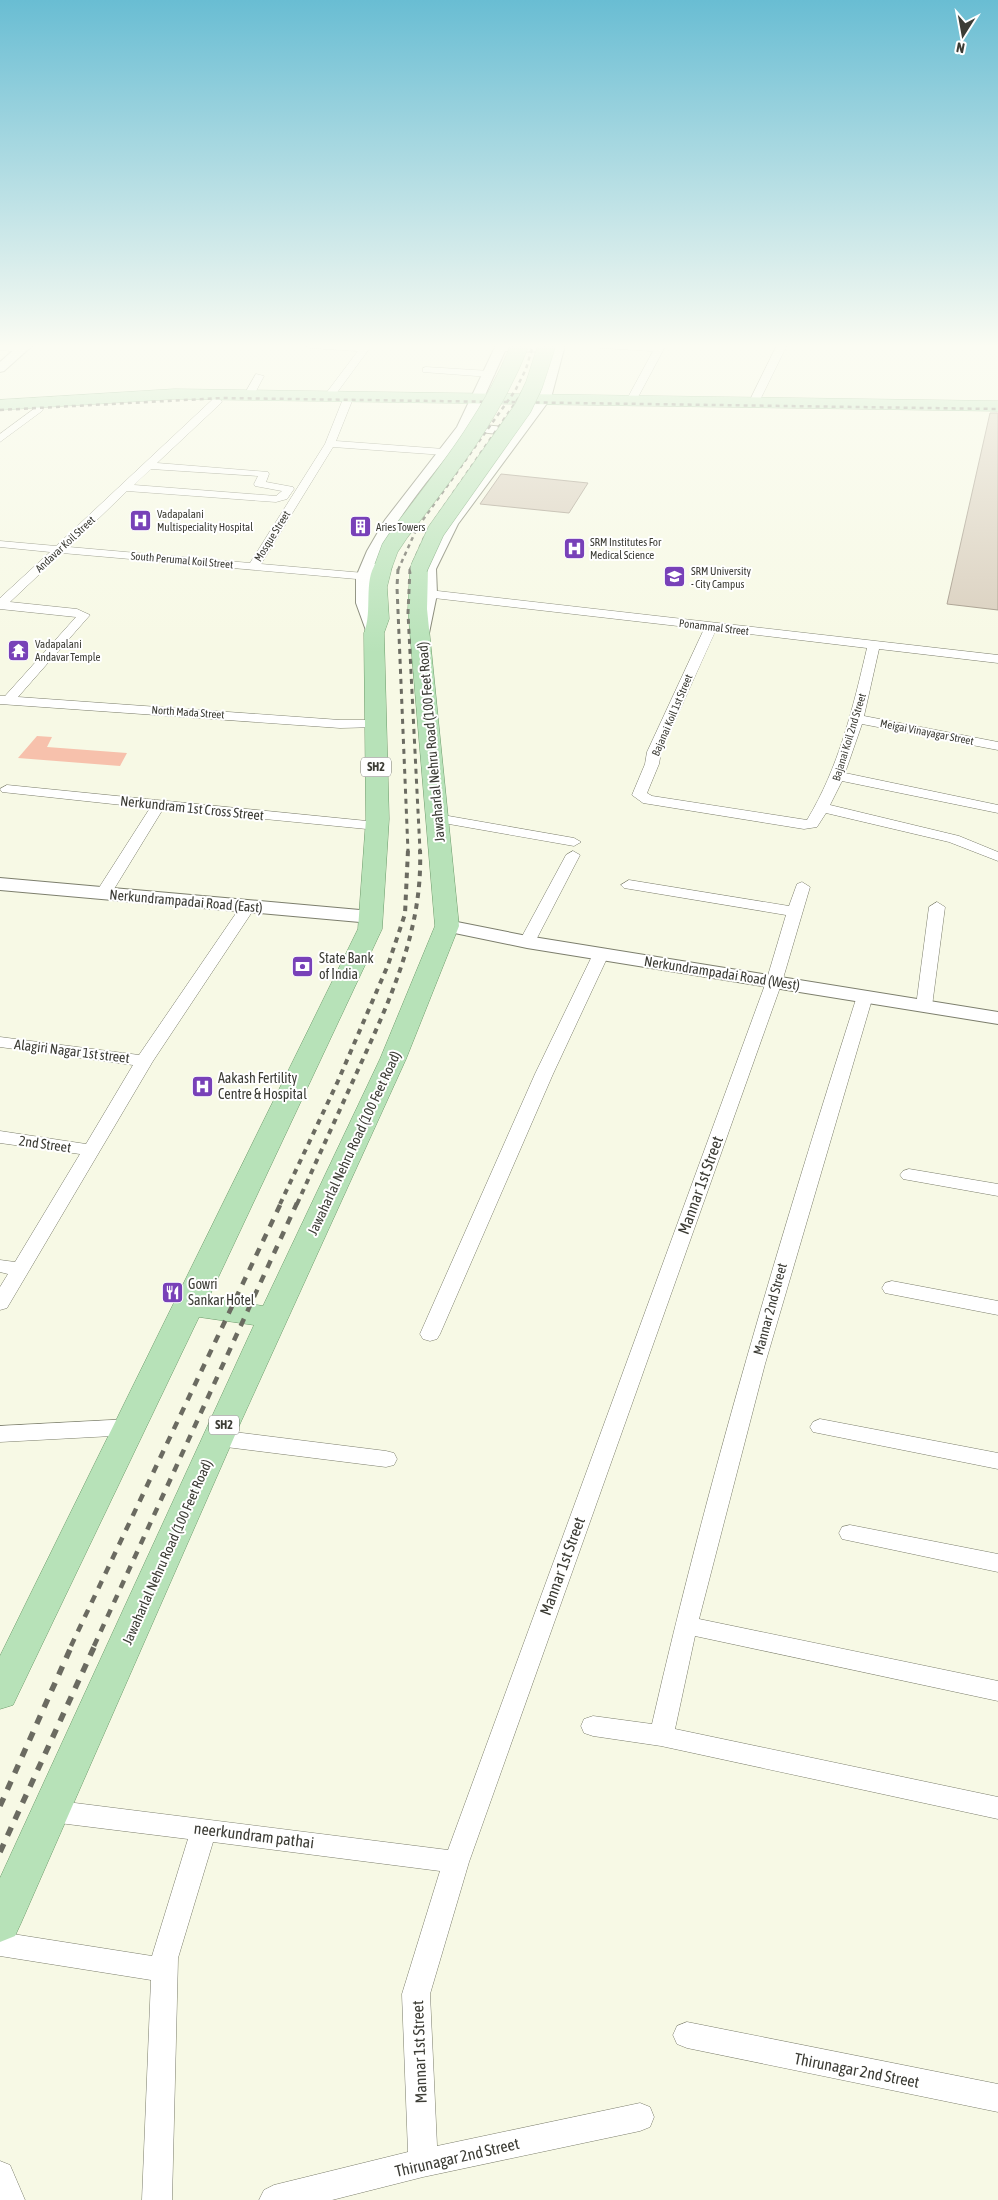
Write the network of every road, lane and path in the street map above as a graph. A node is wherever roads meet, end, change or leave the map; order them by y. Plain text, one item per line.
1 (168, 448) edge
2 (328, 448) edge
3 (382, 448) edge
4 (447, 448) edge
5 (463, 448) edge
6 (495, 448) edge
7 (508, 448) edge
8 (444, 452) junction
9 (149, 466) junction
10 (126, 488) junction
11 (0, 544) edge
12 (58, 549) junction
13 (254, 566) junction
14 (364, 577) junction
15 (429, 594) junction
16 (0, 605) edge
17 (419, 625) junction
18 (377, 626) junction
19 (711, 627) junction
20 (874, 645) junction
21 (998, 659) edge
22 (4, 700) edge
23 (857, 719) junction
24 (375, 724) junction
25 (998, 746) edge
26 (838, 776) junction
27 (7, 789) dead end
28 (159, 804) junction
29 (823, 808) junction
30 (998, 809) edge
31 (437, 818) junction
32 (812, 824) joint
33 (377, 826) junction
34 (998, 857) edge
35 (0, 884) edge
36 (629, 885) dead end
37 (802, 887) dead end
38 (103, 894) junction
39 (248, 906) junction
40 (937, 906) dead end
41 (794, 912) junction
42 (371, 917) junction
43 (447, 926) junction
44 (527, 942) junction
45 (601, 954) junction
46 (774, 982) junction
47 (865, 996) junction
48 (924, 1006) junction
49 (998, 1018) edge
50 (0, 1042) edge
51 (144, 1061) junction
52 (0, 1138) edge
53 (90, 1150) junction
54 (909, 1175) dead end
55 (998, 1190) edge
56 (0, 1266) edge
57 (21, 1270) junction
58 (892, 1288) dead end
59 (0, 1303) edge
60 (190, 1305) junction
61 (998, 1308) edge
62 (274, 1318) junction
63 (430, 1334) dead end
64 (131, 1427) junction
65 (820, 1427) dead end
66 (0, 1434) edge
67 (218, 1438) junction
68 (386, 1459) dead end
69 (998, 1460) edge
70 (850, 1533) dead end
71 (998, 1562) edge
72 (685, 1625) junction
73 (11, 1649) edge
74 (998, 1691) edge
75 (0, 1694) edge
76 (593, 1726) dead end
77 (661, 1736) junction
78 (998, 1808) edge
79 (51, 1810) junction
80 (204, 1829) junction
81 (456, 1862) junction
82 (0, 1924) edge
83 (0, 1944) edge
84 (165, 1970) junction
85 (687, 2035) dead end
86 (998, 2098) edge
87 (640, 2117) dead end
88 (423, 2163) junction
89 (0, 2175) edge
90 (10, 2200) edge
91 (157, 2200) edge
92 (274, 2200) edge

1 - 9 street, Andavar Koil Street
2 - 13 street, Mosque Street
3 - 8 street
4 - 8 street
5 - 18 main road, SH2, bridge
6 - 17 main road, SH2, bridge
7 - 15 street, Jawaharlal Nehru Road (100 Feet Road)
8 - 14 street
9 - 10 street, Andavar Koil Street
9 - 10 street
10 - 12 street, Andavar Koil Street
11 - 12 street, South Perumal Koil Street
12 - 13 street, South Perumal Koil Street
12 - 16 street, Andavar Koil Street
13 - 14 street, South Perumal Koil Street
14 - 18 street
15 - 17 street, Jawaharlal Nehru Road (100 Feet Road)
15 - 19 street, Ponammal Street
16 - 22 street
17 - 31 main road, Jawaharlal Nehru Road (100 Feet Road) / SH2
18 - 24 main road, SH2
19 - 20 street, Ponammal Street
19 - 32 street, Bajanai Koil 1st Street
20 - 21 street, Ponammal Street
20 - 23 street, Bajanai Koil 2nd Street
22 - 24 street, North Mada Street
23 - 25 street, Meigai Vinayagar Street
23 - 26 street, Bajanai Koil 2nd Street
24 - 33 main road, SH2
26 - 29 street, Bajanai Koil 2nd Street
26 - 30 street
27 - 28 street, Nerkundram 1st Cross Street
28 - 33 street, Nerkundram 1st Cross Street
28 - 38 street
29 - 32 street, Bajanai Koil 2nd Street
29 - 34 street
31 - 43 main road, Jawaharlal Nehru Road (100 Feet Road) / SH2
31 - 44 street
33 - 42 main road, SH2
35 - 38 street, Nerkundrampadai Road (East)
36 - 41 street
37 - 41 street
38 - 39 street, Nerkundrampadai Road (East)
39 - 42 street, Nerkundrampadai Road (East)
39 - 51 street
40 - 48 street
41 - 46 street
42 - 60 main road, SH2
43 - 44 street, Nerkundrampadai Road (West)
43 - 62 main road, Jawaharlal Nehru Road (100 Feet Road) / SH2
44 - 45 street, Nerkundrampadai Road (West)
45 - 46 street, Nerkundrampadai Road (West)
45 - 63 street
46 - 47 street, Nerkundrampadai Road (West)
46 - 81 street, Mannar 1st Street
47 - 48 street, Nerkundrampadai Road (West)
47 - 72 street, Mannar 2nd Street
48 - 49 street, Nerkundrampadai Road (West)
50 - 51 street, Alagiri Nagar 1st street
51 - 53 street
52 - 53 street, 2nd Street
53 - 57 street
54 - 55 street
56 - 57 street
57 - 59 street
58 - 61 street
60 - 62 main road
60 - 64 main road, SH2
62 - 67 main road, Jawaharlal Nehru Road (100 Feet Road) / SH2
64 - 66 street
64 - 73 main road, SH2
65 - 69 street
67 - 68 street
67 - 79 main road, Jawaharlal Nehru Road (100 Feet Road) / SH2
70 - 71 street
72 - 74 street
72 - 77 street, Mannar 2nd Street
73 - 75 main road, SH2
76 - 77 street
77 - 78 street
79 - 80 street, neerkundram pathai
79 - 82 main road, Jawaharlal Nehru Road (100 Feet Road) / SH2
80 - 81 street, neerkundram pathai
80 - 84 street
81 - 88 street, Mannar 1st Street
83 - 84 street
84 - 91 street
85 - 86 street, Thirunagar 2nd Street
87 - 88 street, Thirunagar 2nd Street
88 - 92 street, Thirunagar 2nd Street
89 - 90 street

